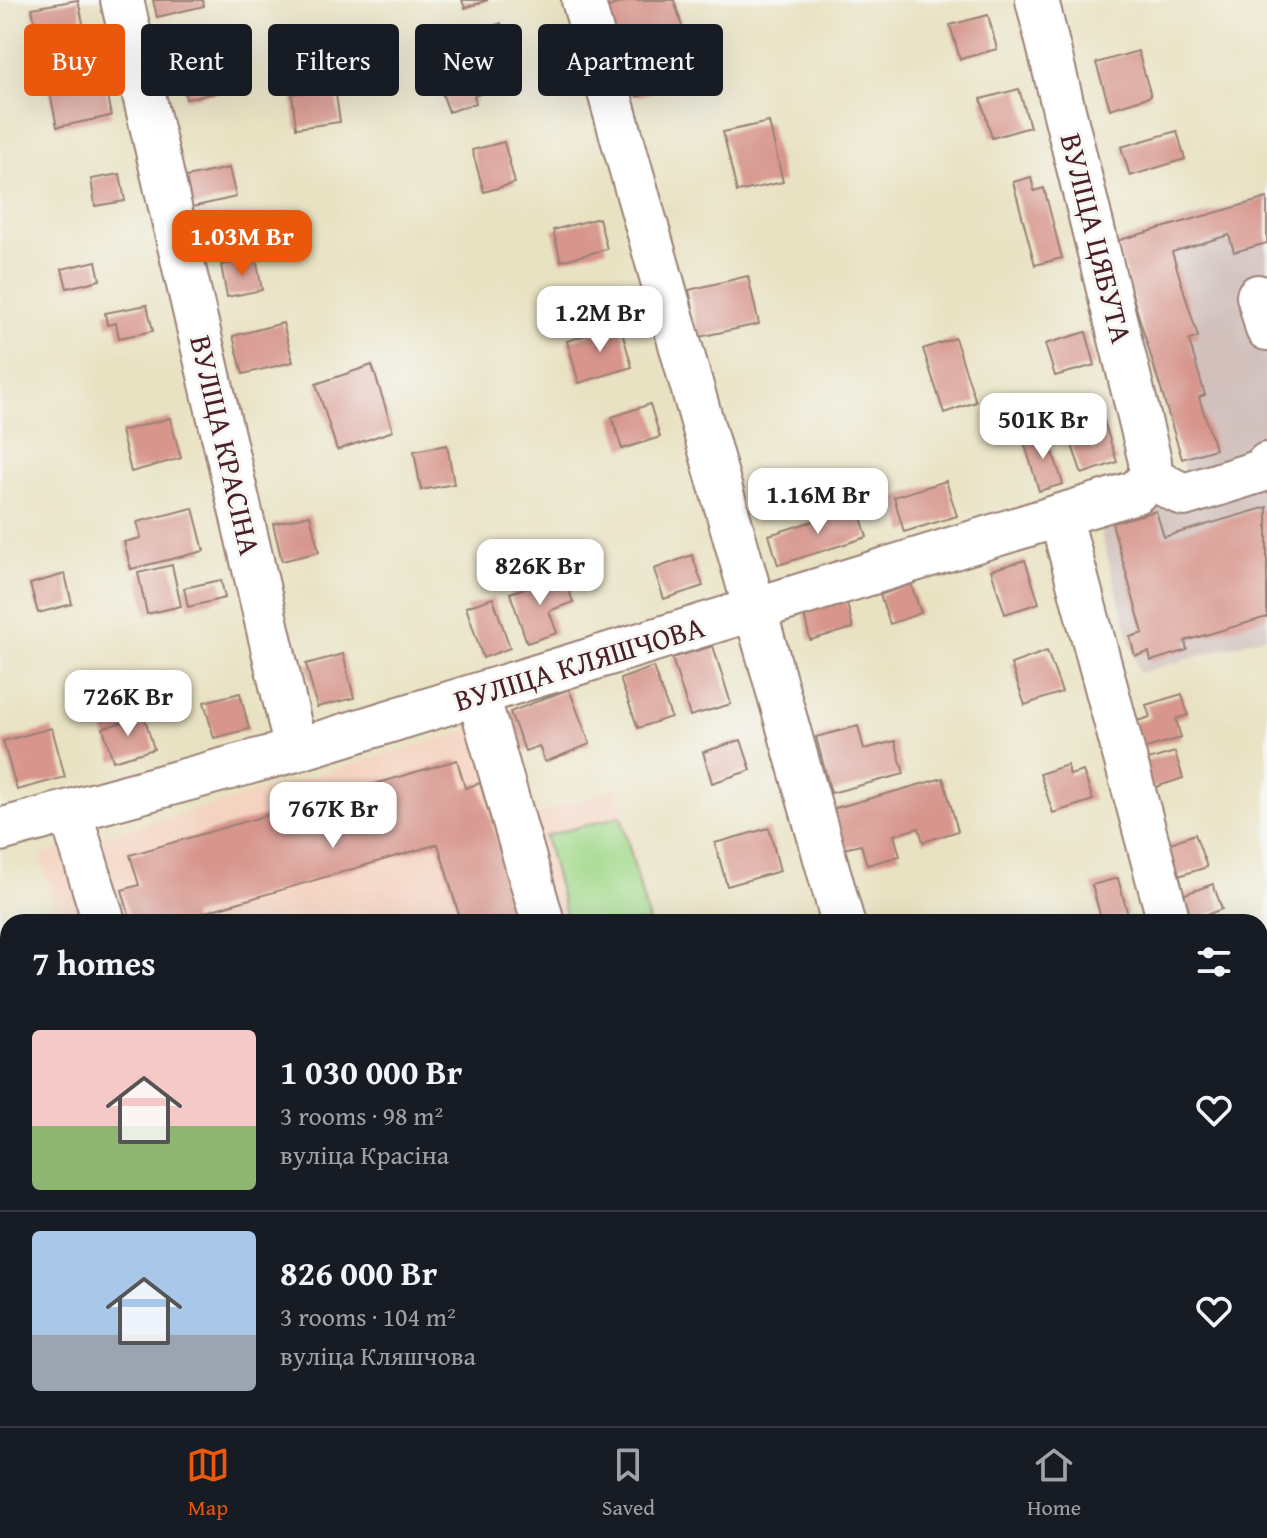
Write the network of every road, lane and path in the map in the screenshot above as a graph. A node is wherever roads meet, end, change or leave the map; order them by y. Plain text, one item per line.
1 (122, 0) edge
2 (583, 0) edge
3 (1037, 0) edge
4 (1267, 464) edge
5 (1150, 478) junction
6 (1060, 515) junction
7 (754, 608) junction
8 (478, 695) junction
9 (296, 750) junction
10 (70, 811) junction
11 (0, 830) edge
12 (102, 914) edge
13 (541, 914) edge
14 (841, 914) edge
15 (1167, 914) edge

1 - 9 street, ВУЛІЦА КРАСІНА
2 - 7 street
3 - 5 street, ВУЛІЦА ЦЯБУТА
4 - 5 street
5 - 6 street, ВУЛІЦА КЛЯШЧОВА
6 - 7 street, ВУЛІЦА КЛЯШЧОВА
6 - 15 street
7 - 8 street, ВУЛІЦА КЛЯШЧОВА
7 - 14 street
8 - 9 street, ВУЛІЦА КЛЯШЧОВА
8 - 13 street
9 - 10 street, ВУЛІЦА КЛЯШЧОВА
10 - 11 street, ВУЛІЦА КЛЯШЧОВА
10 - 12 street

